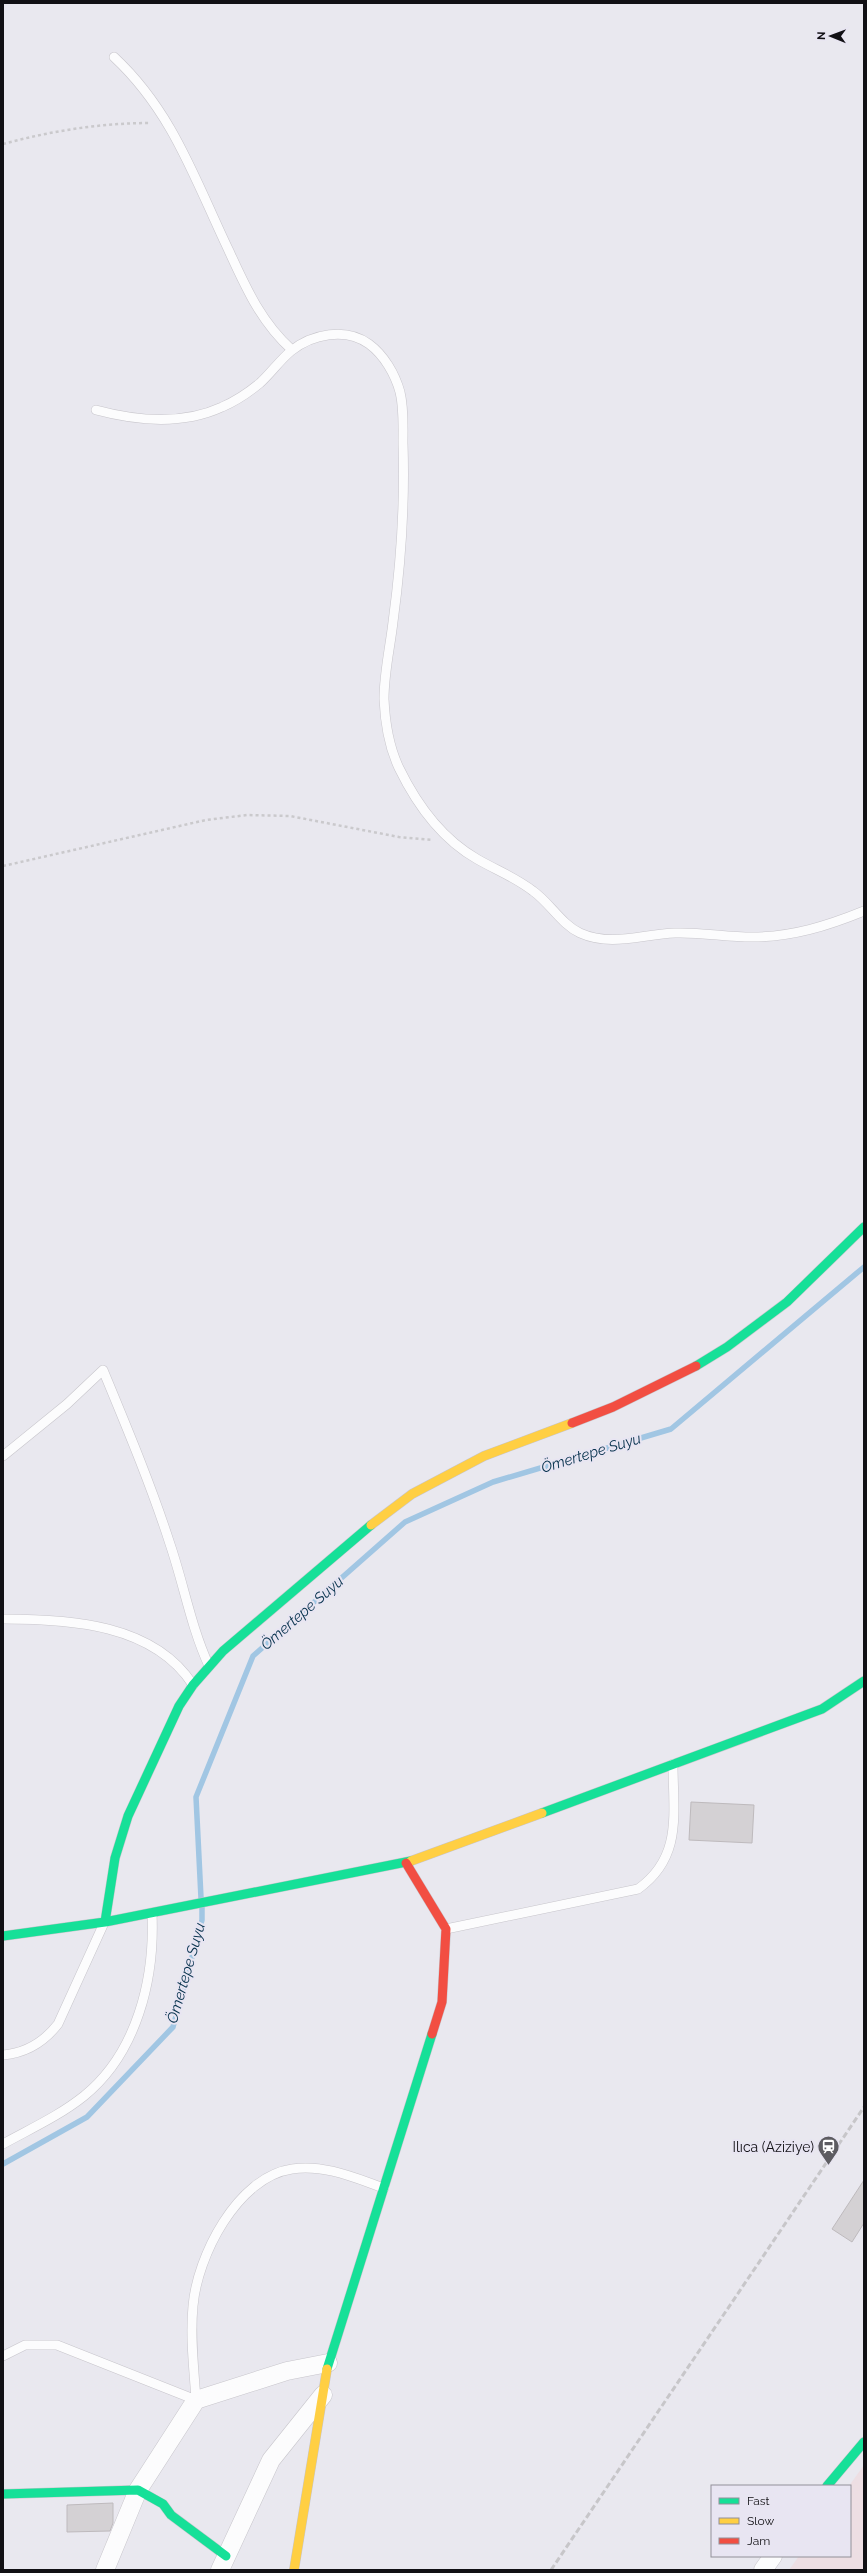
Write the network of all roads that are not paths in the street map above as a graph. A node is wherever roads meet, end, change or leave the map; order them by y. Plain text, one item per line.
1 (114, 57) dead end
2 (292, 350) junction
3 (96, 410) dead end
4 (864, 911) edge
5 (864, 1227) edge
6 (3, 1456) edge
7 (3, 1619) edge
8 (209, 1666) junction
9 (864, 1681) edge
10 (193, 1685) junction
11 (673, 1764) junction
12 (406, 1863) junction
13 (156, 1912) junction
14 (105, 1922) junction
15 (446, 1929) junction
16 (3, 1936) edge
17 (3, 2055) edge
18 (3, 2144) edge
19 (384, 2188) junction
20 (3, 2356) edge
21 (328, 2363) junction
22 (323, 2395) junction
23 (196, 2400) junction
24 (864, 2442) edge
25 (829, 2485) edge
26 (138, 2490) junction
27 (3, 2494) edge
28 (772, 2557) edge
29 (223, 2563) edge
30 (104, 2570) edge
31 (294, 2570) edge
32 (763, 2570) edge

1 - 2 lane
2 - 3 lane
2 - 4 lane
5 - 8 street
6 - 8 lane
7 - 10 lane
8 - 10 street
9 - 11 street
10 - 14 street
11 - 12 street
11 - 15 lane
12 - 13 street
12 - 15 street
13 - 14 street
13 - 18 lane
14 - 16 street
14 - 17 lane
15 - 19 street
19 - 21 street
19 - 23 lane
20 - 23 lane
21 - 22 street
21 - 23 street
22 - 29 street
22 - 31 street
23 - 26 street
24 - 25 street
26 - 27 street
26 - 29 street
26 - 30 street
28 - 32 street

